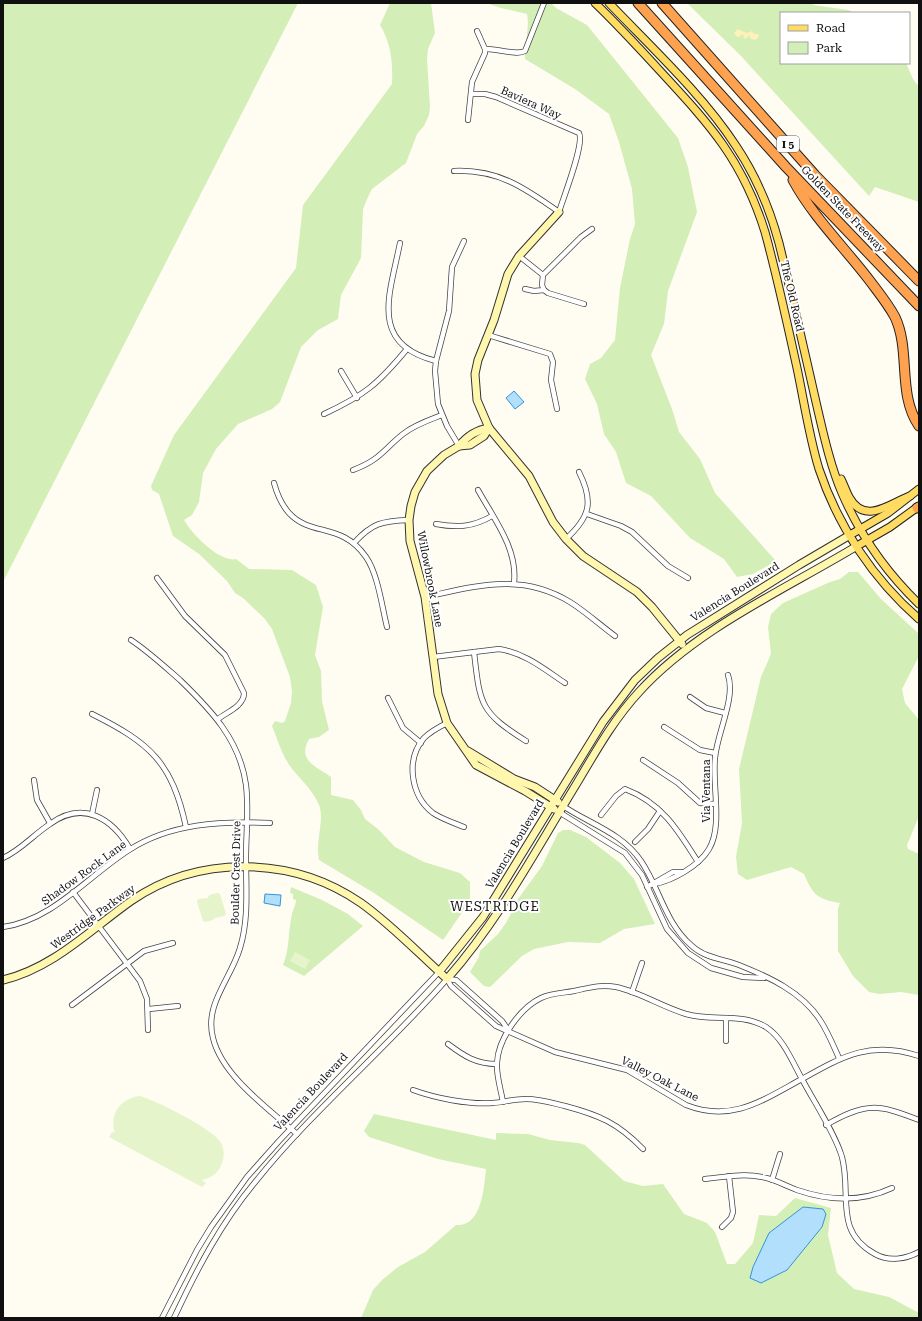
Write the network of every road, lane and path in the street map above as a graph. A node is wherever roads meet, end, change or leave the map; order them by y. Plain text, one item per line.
1 (544, 3) edge
2 (595, 3) edge
3 (609, 3) edge
4 (638, 3) edge
5 (662, 3) edge
6 (477, 31) dead end
7 (485, 49) junction
8 (471, 94) junction
9 (468, 120) dead end
10 (786, 167) junction
11 (454, 171) dead end
12 (559, 212) junction
13 (592, 229) dead end
14 (464, 241) dead end
15 (400, 243) dead end
16 (518, 256) junction
17 (544, 275) junction
18 (919, 281) edge
19 (525, 289) dead end
20 (544, 290) junction
21 (584, 304) dead end
22 (919, 306) edge
23 (488, 335) junction
24 (407, 349) junction
25 (436, 361) junction
26 (341, 371) dead end
27 (357, 398) junction
28 (557, 409) dead end
29 (324, 414) dead end
30 (442, 415) junction
31 (919, 426) edge
32 (489, 428) junction
33 (459, 446) junction
34 (834, 466) junction
35 (353, 470) dead end
36 (579, 472) dead end
37 (274, 483) dead end
38 (919, 489) edge
39 (478, 490) dead end
40 (910, 496) junction
41 (918, 507) edge
42 (587, 514) junction
43 (492, 516) junction
44 (409, 520) junction
45 (436, 524) dead end
46 (860, 530) junction
47 (850, 535) junction
48 (566, 539) junction
49 (867, 541) junction
50 (354, 543) junction
51 (857, 546) junction
52 (157, 578) dead end
53 (688, 578) dead end
54 (514, 583) junction
55 (425, 596) junction
56 (919, 604) edge
57 (919, 619) edge
58 (387, 627) dead end
59 (615, 636) dead end
60 (131, 640) dead end
61 (679, 641) junction
62 (685, 649) junction
63 (474, 652) junction
64 (433, 657) junction
65 (728, 675) dead end
66 (565, 683) dead end
67 (690, 697) dead end
68 (388, 698) dead end
69 (725, 713) junction
70 (92, 714) dead end
71 (218, 719) junction
72 (447, 723) junction
73 (664, 727) dead end
74 (526, 741) dead end
75 (420, 743) junction
76 (715, 753) junction
77 (643, 760) dead end
78 (34, 780) dead end
79 (97, 790) dead end
80 (553, 803) junction
81 (715, 804) junction
82 (563, 806) junction
83 (660, 811) junction
84 (559, 812) junction
85 (92, 814) junction
86 (601, 815) dead end
87 (246, 822) junction
88 (50, 823) junction
89 (270, 823) dead end
90 (186, 827) junction
91 (464, 827) dead end
92 (635, 842) dead end
93 (130, 849) junction
94 (3, 858) edge
95 (698, 862) junction
96 (246, 867) junction
97 (654, 884) junction
98 (647, 887) junction
99 (73, 892) junction
100 (99, 925) junction
101 (3, 927) edge
102 (173, 943) dead end
103 (642, 963) dead end
104 (128, 964) junction
105 (439, 972) junction
106 (764, 978) junction
107 (447, 979) junction
108 (3, 980) edge
109 (632, 992) junction
110 (72, 1005) dead end
111 (178, 1006) dead end
112 (149, 1009) junction
113 (726, 1018) junction
114 (148, 1030) dead end
115 (509, 1031) junction
116 (726, 1041) dead end
117 (448, 1044) dead end
118 (919, 1056) edge
119 (839, 1058) junction
120 (497, 1064) junction
121 (802, 1079) junction
122 (413, 1090) dead end
123 (503, 1102) junction
124 (919, 1120) edge
125 (826, 1125) junction
126 (291, 1129) junction
127 (298, 1134) junction
128 (643, 1149) dead end
129 (780, 1154) dead end
130 (729, 1176) junction
131 (705, 1179) dead end
132 (772, 1180) junction
133 (892, 1188) dead end
134 (846, 1198) junction
135 (722, 1227) dead end
136 (919, 1252) edge
137 (162, 1318) edge
138 (174, 1318) edge

1 - 7 street
2 - 47 main road, The Old Road
3 - 34 main road, The Old Road
4 - 10 highway, Golden State Freeway / I 5
5 - 18 highway, Golden State Freeway / I 5
6 - 7 street
7 - 8 street
8 - 9 street
8 - 12 street, Baviera Way
10 - 22 highway, Golden State Freeway / I 5
10 - 31 highway
11 - 12 street
12 - 16 street
13 - 17 street
14 - 25 street
15 - 24 street
16 - 17 street
16 - 23 street
17 - 20 street
19 - 20 street
20 - 21 street
23 - 28 street
23 - 32 street
24 - 25 street
24 - 27 street
25 - 30 street
26 - 27 street
27 - 29 street
30 - 33 street
30 - 35 street
32 - 33 street, Willowbrook Lane
32 - 48 street
33 - 44 street, Willowbrook Lane
34 - 40 main road
34 - 46 main road, The Old Road
36 - 42 street
37 - 50 street
38 - 40 main road, Valencia Boulevard
39 - 43 street
40 - 46 main road, Valencia Boulevard
41 - 49 main road, Valencia Boulevard
42 - 48 street
42 - 53 street
43 - 45 street
43 - 54 street
44 - 50 street
44 - 55 street, Willowbrook Lane
46 - 47 main road, Valencia Boulevard
46 - 49 main road, The Old Road
47 - 51 main road, The Old Road
47 - 61 street, Valencia Boulevard
48 - 61 street
49 - 51 main road, Valencia Boulevard
49 - 56 main road, The Old Road
50 - 58 street
51 - 57 main road, The Old Road
51 - 62 street, Valencia Boulevard
52 - 71 street
54 - 55 street
54 - 59 street
55 - 64 street, Willowbrook Lane
60 - 71 street, Boulder Crest Drive
61 - 62 street
61 - 80 street, Valencia Boulevard
62 - 82 street, Valencia Boulevard
63 - 64 street
63 - 66 street
63 - 74 street
64 - 72 street, Willowbrook Lane
65 - 69 street, Via Ventana
67 - 69 street
68 - 75 street
69 - 76 street, Via Ventana
70 - 90 street
71 - 87 street, Boulder Crest Drive
72 - 75 street
72 - 80 street, Willowbrook Lane
73 - 76 street
75 - 91 street
76 - 81 street, Via Ventana
77 - 81 street
78 - 88 street
79 - 85 street
80 - 82 street
80 - 84 street
80 - 105 street, Valencia Boulevard
81 - 95 street, Via Ventana
82 - 84 street, Valencia Boulevard
82 - 97 street
83 - 86 street
83 - 92 street
83 - 95 street
84 - 98 street
84 - 107 street, Valencia Boulevard
85 - 88 street
85 - 93 street
87 - 89 street, Shadow Rock Lane
87 - 90 street, Shadow Rock Lane
87 - 96 street, Boulder Crest Drive
88 - 94 street
90 - 93 street, Shadow Rock Lane
93 - 99 street, Shadow Rock Lane
95 - 97 street, Via Ventana
96 - 100 street, Westridge Parkway
96 - 105 street, Westridge Parkway
96 - 126 street, Boulder Crest Drive
97 - 98 street, Via Ventana
97 - 106 street
98 - 106 street
99 - 100 street
99 - 101 street, Shadow Rock Lane
100 - 104 street
100 - 108 street, Westridge Parkway
102 - 104 street
103 - 109 street
104 - 110 street
104 - 112 street
105 - 107 street, Westridge Parkway
105 - 126 street, Valencia Boulevard
106 - 119 street
107 - 115 street, Valley Oak Lane
107 - 115 street, Valley Oak Lane
107 - 127 street, Valencia Boulevard
109 - 113 street
109 - 115 street
111 - 112 street
112 - 114 street
113 - 116 street
113 - 121 street
115 - 120 street
115 - 121 street, Valley Oak Lane
117 - 120 street
118 - 119 street, Valley Oak Lane
119 - 121 street, Valley Oak Lane
120 - 123 street
121 - 125 street
122 - 123 street
123 - 128 street
124 - 125 street
125 - 134 street
126 - 127 street, Boulder Crest Drive
126 - 137 street, Valencia Boulevard
127 - 138 street, Valencia Boulevard
129 - 132 street
130 - 131 street
130 - 132 street
130 - 135 street
132 - 134 street
133 - 134 street
134 - 136 street

